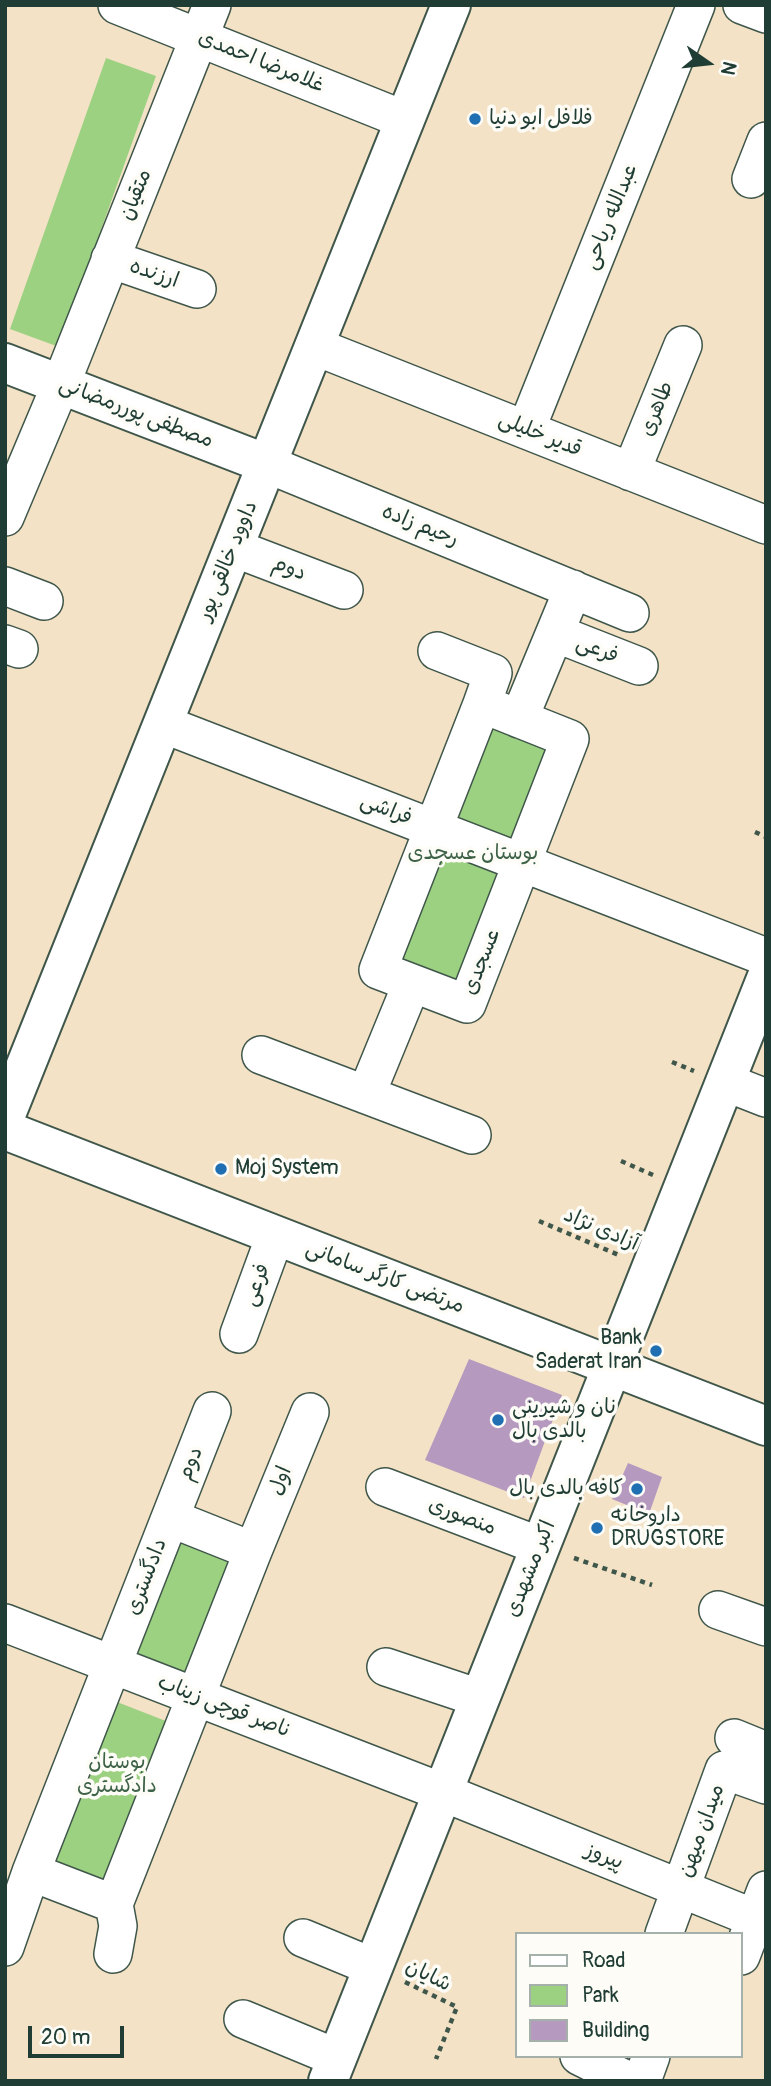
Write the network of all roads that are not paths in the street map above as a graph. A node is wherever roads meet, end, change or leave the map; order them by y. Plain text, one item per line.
1 (117, 5) edge
2 (451, 5) edge
3 (696, 5) edge
4 (742, 5) edge
5 (766, 14) edge
6 (205, 21) edge
7 (405, 120) junction
8 (766, 141) edge
9 (751, 179) dead end
10 (110, 259) junction
11 (197, 289) dead end
12 (683, 345) dead end
13 (314, 346) junction
14 (5, 363) edge
15 (61, 384) junction
16 (526, 430) junction
17 (267, 464) junction
18 (631, 472) junction
19 (8, 505) edge
20 (766, 525) edge
21 (234, 548) junction
22 (5, 586) edge
23 (573, 589) junction
24 (344, 590) dead end
25 (44, 601) dead end
26 (630, 612) dead end
27 (555, 633) junction
28 (437, 651) dead end
29 (639, 666) dead end
30 (482, 704) junction
31 (519, 719) junction
32 (163, 724) junction
33 (433, 829) junction
34 (522, 863) junction
35 (766, 957) edge
36 (766, 979) edge
37 (412, 983) junction
38 (261, 1055) dead end
39 (725, 1082) junction
40 (366, 1095) junction
41 (766, 1098) edge
42 (5, 1117) edge
43 (5, 1130) edge
44 (472, 1135) dead end
45 (275, 1236) junction
46 (239, 1334) dead end
47 (611, 1366) junction
48 (212, 1411) dead end
49 (310, 1412) dead end
50 (766, 1426) edge
51 (385, 1487) dead end
52 (170, 1518) junction
53 (540, 1546) junction
54 (253, 1550) junction
55 (718, 1610) dead end
56 (5, 1623) edge
57 (766, 1627) edge
58 (113, 1664) junction
59 (386, 1667) dead end
60 (195, 1696) junction
61 (479, 1698) junction
62 (759, 1767) edge
63 (442, 1792) junction
64 (31, 1871) junction
65 (681, 1889) junction
66 (114, 1904) junction
67 (762, 1911) edge
68 (665, 1932) edge
69 (303, 1938) dead end
70 (5, 1947) edge
71 (743, 1952) edge
72 (113, 1954) dead end
73 (373, 1967) junction
74 (243, 2019) dead end
75 (583, 2058) edge
76 (650, 2058) edge
77 (332, 2069) edge
78 (629, 2081) edge
79 (642, 2081) edge

1 - 6 street, غلامرضا احمدی
2 - 7 street, داوود خالقی پور
3 - 16 street, عبدالله ریاحی
4 - 5 street
6 - 7 street, غلامرضا احمدی
6 - 10 street, متقیان
7 - 13 street, داوود خالقی پور
8 - 9 street
10 - 11 street, ارزنده
10 - 15 street, متقیان
12 - 18 street, طاهری
13 - 16 street, قدیر خلیلی
13 - 17 street, داوود خالقی پور
14 - 15 street, مصطفی پوررمضانی
15 - 17 street, مصطفی پوررمضانی
15 - 19 street, متقیان
16 - 18 street, قدیر خلیلی
17 - 21 street, داوود خالقی پور
17 - 23 street, رحیم زاده
18 - 20 street, قدیر خلیلی
21 - 24 street, دوم
21 - 32 street, داوود خالقی پور
22 - 25 street
23 - 26 street
23 - 27 street
27 - 29 street, فرعی
27 - 31 street
28 - 30 street
30 - 31 street, عسجدی
30 - 33 street, عسجدی
31 - 34 street, عسجدی
32 - 33 street, فراشی
32 - 42 street, داوود خالقی پور
33 - 34 street, فراشی
33 - 37 street, عسجدی
34 - 35 street, فراشی
34 - 37 street, عسجدی
36 - 39 street, اکبر مشهدی
37 - 40 street
38 - 40 street
39 - 41 street
39 - 47 street, اکبر مشهدی
40 - 44 street
43 - 45 street, مرتضی کارگر سامانی
45 - 46 street, فرعی
45 - 47 street, مرتضی کارگر سامانی
47 - 50 street, مرتضی کارگر سامانی
47 - 53 street, اکبر مشهدی
48 - 52 street, دوم
49 - 54 street, اول
51 - 53 street, منصوری
52 - 54 street, دادگستری
52 - 58 street, دادگستری
53 - 61 street, اکبر مشهدی
54 - 60 street
55 - 57 street
56 - 58 street, ناصر قوچی زیناب
58 - 60 street, ناصر قوچی زیناب
58 - 64 street, دادگستری
59 - 61 street
60 - 63 street, ناصر قوچی زیناب
60 - 66 street
61 - 63 street, اکبر مشهدی
62 - 65 street, میدان میهن
63 - 65 street, پیروز
63 - 73 street, اکبر مشهدی
64 - 66 street
64 - 70 street, دادگستری
65 - 67 street, پیروز
65 - 68 street, میدان میهن
66 - 72 street
67 - 71 street
69 - 73 street
73 - 77 street, اکبر مشهدی
74 - 77 street
75 - 78 street
76 - 79 street

